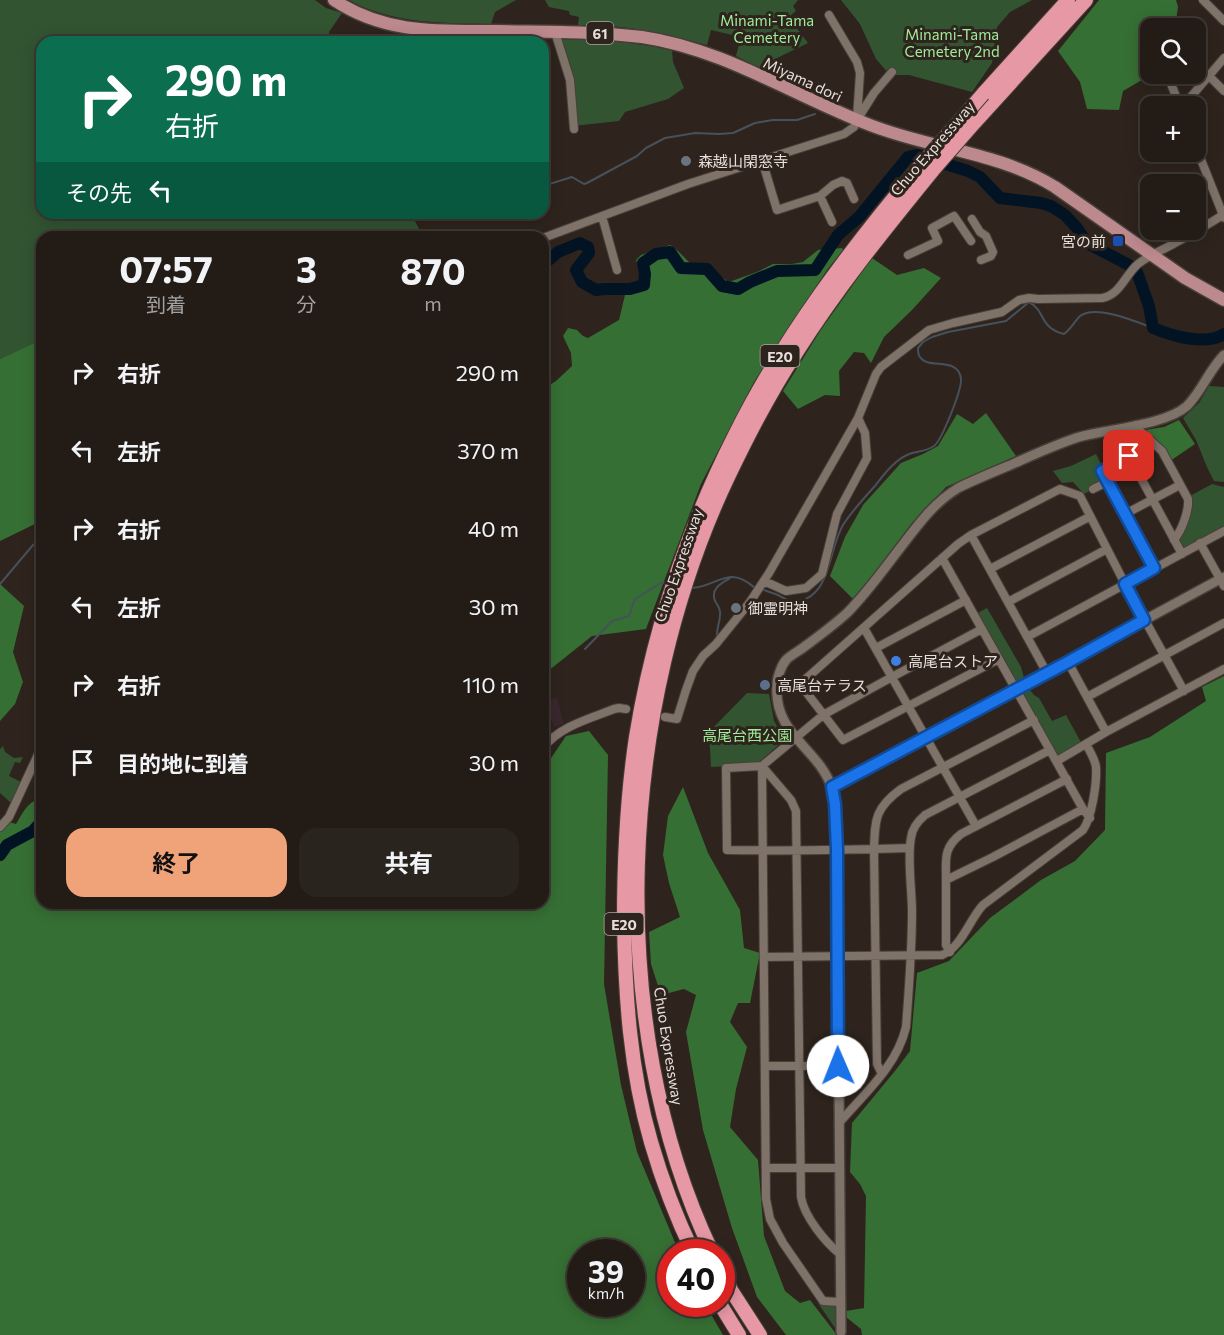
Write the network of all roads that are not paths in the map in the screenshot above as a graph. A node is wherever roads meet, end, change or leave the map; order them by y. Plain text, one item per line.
1 (334, 0) edge
2 (1068, 0) edge
3 (1086, 0) edge
4 (1203, 0) edge
5 (830, 15) dead end
6 (1224, 21) edge
7 (555, 32) junction
8 (1224, 58) edge
9 (892, 72) dead end
10 (1209, 76) junction
11 (1224, 91) edge
12 (1191, 96) edge
13 (857, 120) junction
14 (574, 129) dead end
15 (762, 160) junction
16 (1202, 162) edge
17 (928, 166) junction
18 (820, 196) junction
19 (854, 199) dead end
20 (602, 216) junction
21 (1224, 216) edge
22 (972, 219) dead end
23 (832, 222) dead end
24 (549, 236) edge
25 (971, 241) dead end
26 (908, 255) dead end
27 (1153, 255) junction
28 (981, 260) dead end
29 (617, 270) dead end
30 (1224, 300) edge
31 (1224, 355) edge
32 (858, 418) junction
33 (1136, 425) junction
34 (1107, 482) junction
35 (1180, 485) junction
36 (1086, 493) junction
37 (1152, 499) junction
38 (1125, 514) junction
39 (1089, 517) junction
40 (1224, 531) edge
41 (971, 535) junction
42 (1174, 540) junction
43 (1200, 543) junction
44 (1107, 549) junction
45 (1182, 554) junction
46 (942, 558) junction
47 (990, 568) junction
48 (1154, 568) junction
49 (1223, 580) edge
50 (1125, 584) junction
51 (760, 586) junction
52 (677, 592) junction
53 (966, 600) junction
54 (1008, 602) junction
55 (1144, 620) junction
56 (1224, 623) edge
57 (864, 628) junction
58 (982, 629) junction
59 (1027, 637) junction
60 (876, 648) junction
61 (1164, 656) junction
62 (999, 659) junction
63 (1068, 662) junction
64 (1224, 669) edge
65 (1047, 673) junction
66 (892, 677) junction
67 (1016, 689) junction
68 (1184, 691) junction
69 (1087, 697) junction
70 (909, 707) junction
71 (626, 709) dead end
72 (823, 715) junction
73 (665, 717) dead end
74 (1034, 720) junction
75 (1106, 732) junction
76 (795, 737) junction
77 (926, 737) junction
78 (549, 742) edge
79 (1086, 744) junction
80 (1050, 750) junction
81 (36, 759) edge
82 (1057, 760) junction
83 (762, 766) junction
84 (943, 766) junction
85 (1067, 779) junction
86 (832, 787) junction
87 (960, 797) junction
88 (1083, 809) junction
89 (1090, 818) junction
90 (976, 826) junction
91 (0, 827) edge
92 (910, 848) junction
93 (796, 849) junction
94 (837, 849) junction
95 (874, 849) junction
96 (762, 850) junction
97 (946, 880) junction
98 (950, 952) junction
99 (876, 955) junction
100 (911, 955) junction
101 (798, 956) junction
102 (837, 956) junction
103 (764, 957) junction
104 (765, 1066) junction
105 (799, 1066) junction
106 (838, 1066) junction
107 (882, 1074) junction
108 (839, 1123) junction
109 (766, 1168) junction
110 (801, 1168) junction
111 (839, 1168) junction
112 (687, 1239) edge
113 (707, 1239) edge
114 (840, 1254) junction
115 (735, 1296) edge
116 (840, 1302) junction
117 (728, 1317) edge
118 (844, 1334) edge
119 (739, 1335) edge
120 (760, 1335) edge

1 - 7 main road, Miyama dori / 61
2 - 17 highway, Chuo Expressway / E20, bridge
3 - 17 highway, Chuo Expressway / E20, bridge
4 - 6 street
5 - 13 street
7 - 13 main road, Miyama dori / 61
7 - 14 street
8 - 10 street
9 - 13 street
10 - 11 street
10 - 12 street
13 - 15 street
13 - 27 main road, Miyama dori / 61
15 - 18 street
15 - 20 street
16 - 21 street
17 - 52 highway, Chuo Expressway / E20
18 - 19 street
18 - 23 street
20 - 24 street
20 - 29 street
21 - 27 street
22 - 28 street
25 - 26 street
27 - 30 main road, Miyama dori / 61
27 - 32 street
31 - 33 street
32 - 51 street
32 - 51 street
33 - 35 street
33 - 76 street
34 - 36 street
34 - 37 street
34 - 38 street
35 - 37 street
35 - 42 street
36 - 39 street
36 - 41 street
37 - 38 street
37 - 42 street
38 - 48 street
39 - 44 street
39 - 47 street
40 - 43 street
41 - 46 street
41 - 47 street
42 - 45 street
43 - 45 street
43 - 49 street
44 - 50 street
44 - 54 street
45 - 48 street
46 - 53 street
46 - 57 street
47 - 54 street
48 - 50 street
49 - 55 street
50 - 55 street
50 - 59 street
51 - 73 street
52 - 112 highway, Chuo Expressway / E20
52 - 113 highway, Chuo Expressway / E20
53 - 58 street
53 - 60 street
54 - 59 street
55 - 61 street
55 - 63 street
56 - 61 street
57 - 60 street
57 - 72 street
58 - 62 street
58 - 66 street
59 - 65 street
60 - 66 street
61 - 68 street
61 - 69 street
62 - 67 street
62 - 70 street
63 - 65 street
63 - 69 street
64 - 68 street
65 - 67 street
66 - 70 street
66 - 72 street
67 - 74 street
67 - 77 street
68 - 75 street
69 - 75 street
70 - 72 street
70 - 77 street
71 - 78 street
72 - 76 street
74 - 80 street
74 - 84 street
75 - 79 street
76 - 83 street
76 - 86 street
77 - 84 street
77 - 86 street
79 - 82 street
79 - 89 street
80 - 82 street
80 - 87 street
81 - 91 street
82 - 85 street
83 - 93 street
83 - 96 street
83 - 96 street
84 - 87 street
84 - 95 street
85 - 88 street
85 - 90 street
86 - 94 street
87 - 90 street
87 - 92 street
88 - 89 street
88 - 97 street
89 - 98 street
90 - 97 street
92 - 95 street
92 - 100 street
93 - 94 street
93 - 96 street
93 - 101 street
94 - 95 street
94 - 102 street
95 - 99 street
96 - 103 street
97 - 98 street
98 - 100 street
99 - 100 street
99 - 102 street
99 - 107 street
100 - 107 street
101 - 102 street
101 - 103 street
101 - 105 street
102 - 106 street
103 - 104 street
104 - 105 street
104 - 109 street
105 - 106 street
105 - 110 street
106 - 108 street
107 - 108 street
108 - 111 street
109 - 110 street
109 - 116 street
110 - 111 street
110 - 114 street
111 - 114 street
114 - 116 street
115 - 120 highway
116 - 118 street
117 - 119 highway

